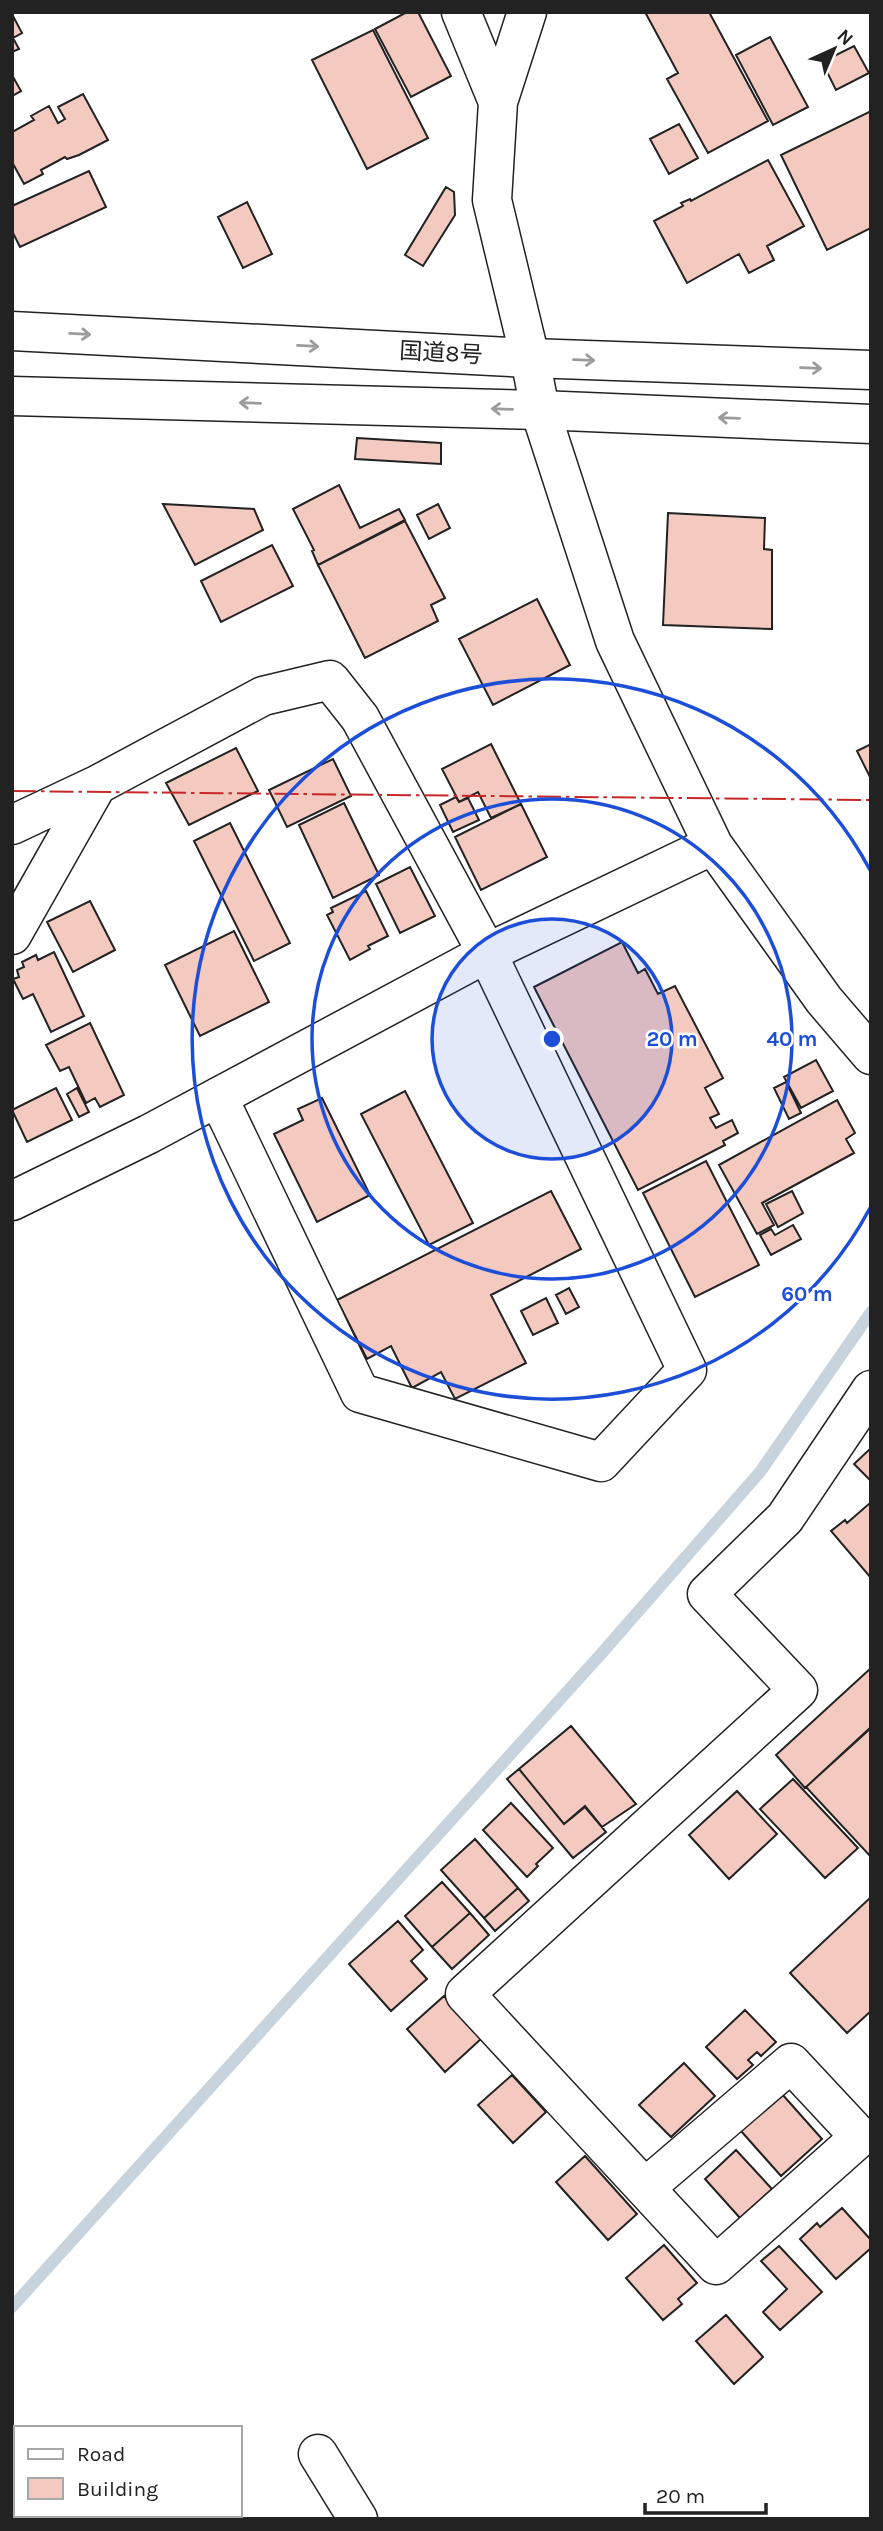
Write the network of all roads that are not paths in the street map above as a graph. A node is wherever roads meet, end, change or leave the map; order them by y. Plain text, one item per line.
1 (461, 12) edge
2 (527, 12) edge
3 (498, 102) junction
4 (12, 331) edge
5 (530, 358) junction
6 (871, 370) edge
7 (12, 396) edge
8 (540, 410) junction
9 (871, 424) edge
10 (97, 785) junction
11 (12, 825) edge
12 (713, 845) junction
13 (12, 935) edge
14 (487, 953) junction
15 (871, 1055) edge
16 (218, 1097) junction
17 (12, 1200) edge
18 (871, 1390) edge
19 (645, 2188) junction
20 (318, 2454) dead end
21 (358, 2519) edge

1 - 3 main road
2 - 3 main road
3 - 5 main road
4 -> 5 main road, 国道8号
5 -> 6 main road, 国道8号
5 - 8 main road
8 -> 7 main road
9 -> 8 main road
8 - 12 main road
10 - 11 main road
10 - 13 main road
10 - 14 main road
12 - 14 main road
12 - 15 main road
14 - 16 main road
14 - 16 main road
16 - 17 main road
18 - 19 main road
19 - 19 main road
20 - 21 main road

